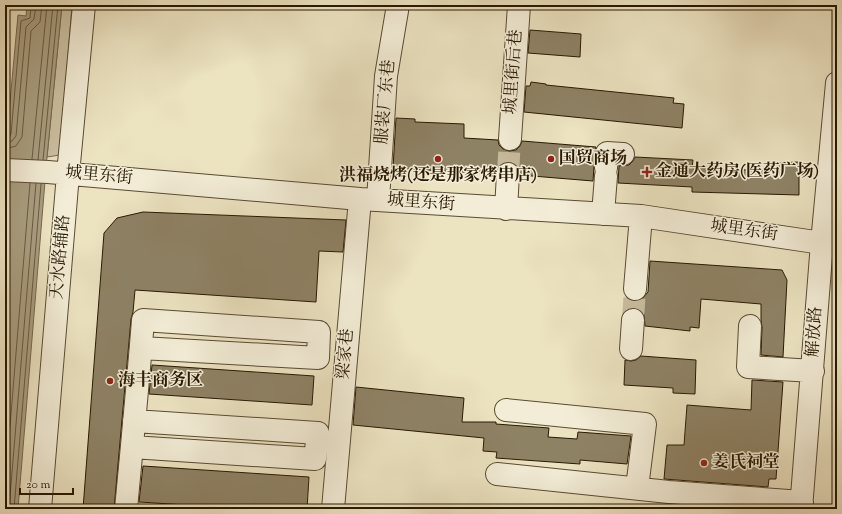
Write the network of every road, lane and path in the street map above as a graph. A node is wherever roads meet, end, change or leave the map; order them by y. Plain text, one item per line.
1 (84, 5) edge
2 (398, 5) edge
3 (518, 5) edge
4 (837, 83) edge
5 (510, 139) tunnel mouth
6 (624, 154) dead end
7 (5, 170) edge
8 (58, 173) junction
9 (508, 174) tunnel mouth
10 (369, 199) junction
11 (506, 209) junction
12 (603, 214) junction
13 (641, 216) junction
14 (829, 243) edge
15 (635, 289) tunnel mouth
16 (633, 320) tunnel mouth
17 (750, 326) dead end
18 (141, 348) junction
19 (631, 349) dead end
20 (812, 371) junction
21 (506, 410) dead end
22 (134, 421) junction
23 (132, 447) junction
24 (497, 474) dead end
25 (637, 488) junction
26 (678, 498) edge
27 (802, 506) edge
28 (40, 509) edge
29 (126, 509) edge
30 (333, 509) edge

1 - 8 street, 天水路辅路
2 - 10 street, 服装厂东巷
3 - 5 street, 城里街后巷
4 - 14 street, 解放路
6 - 12 street
7 - 8 street, 城里东街
8 - 10 street, 城里东街
8 - 28 street, 天水路辅路
9 - 11 street
10 - 11 street, 城里东街
10 - 30 street, 梁家巷
11 - 12 street, 城里东街
12 - 13 street, 城里东街
13 - 14 street, 城里东街
13 - 15 street
14 - 20 street, 解放路
16 - 19 street
17 - 20 street
18 - 18 street
18 - 22 street
20 - 27 street, 解放路
21 - 25 street
22 - 23 street
22 - 23 street
23 - 29 street
24 - 25 street
25 - 26 street
26 - 27 street

